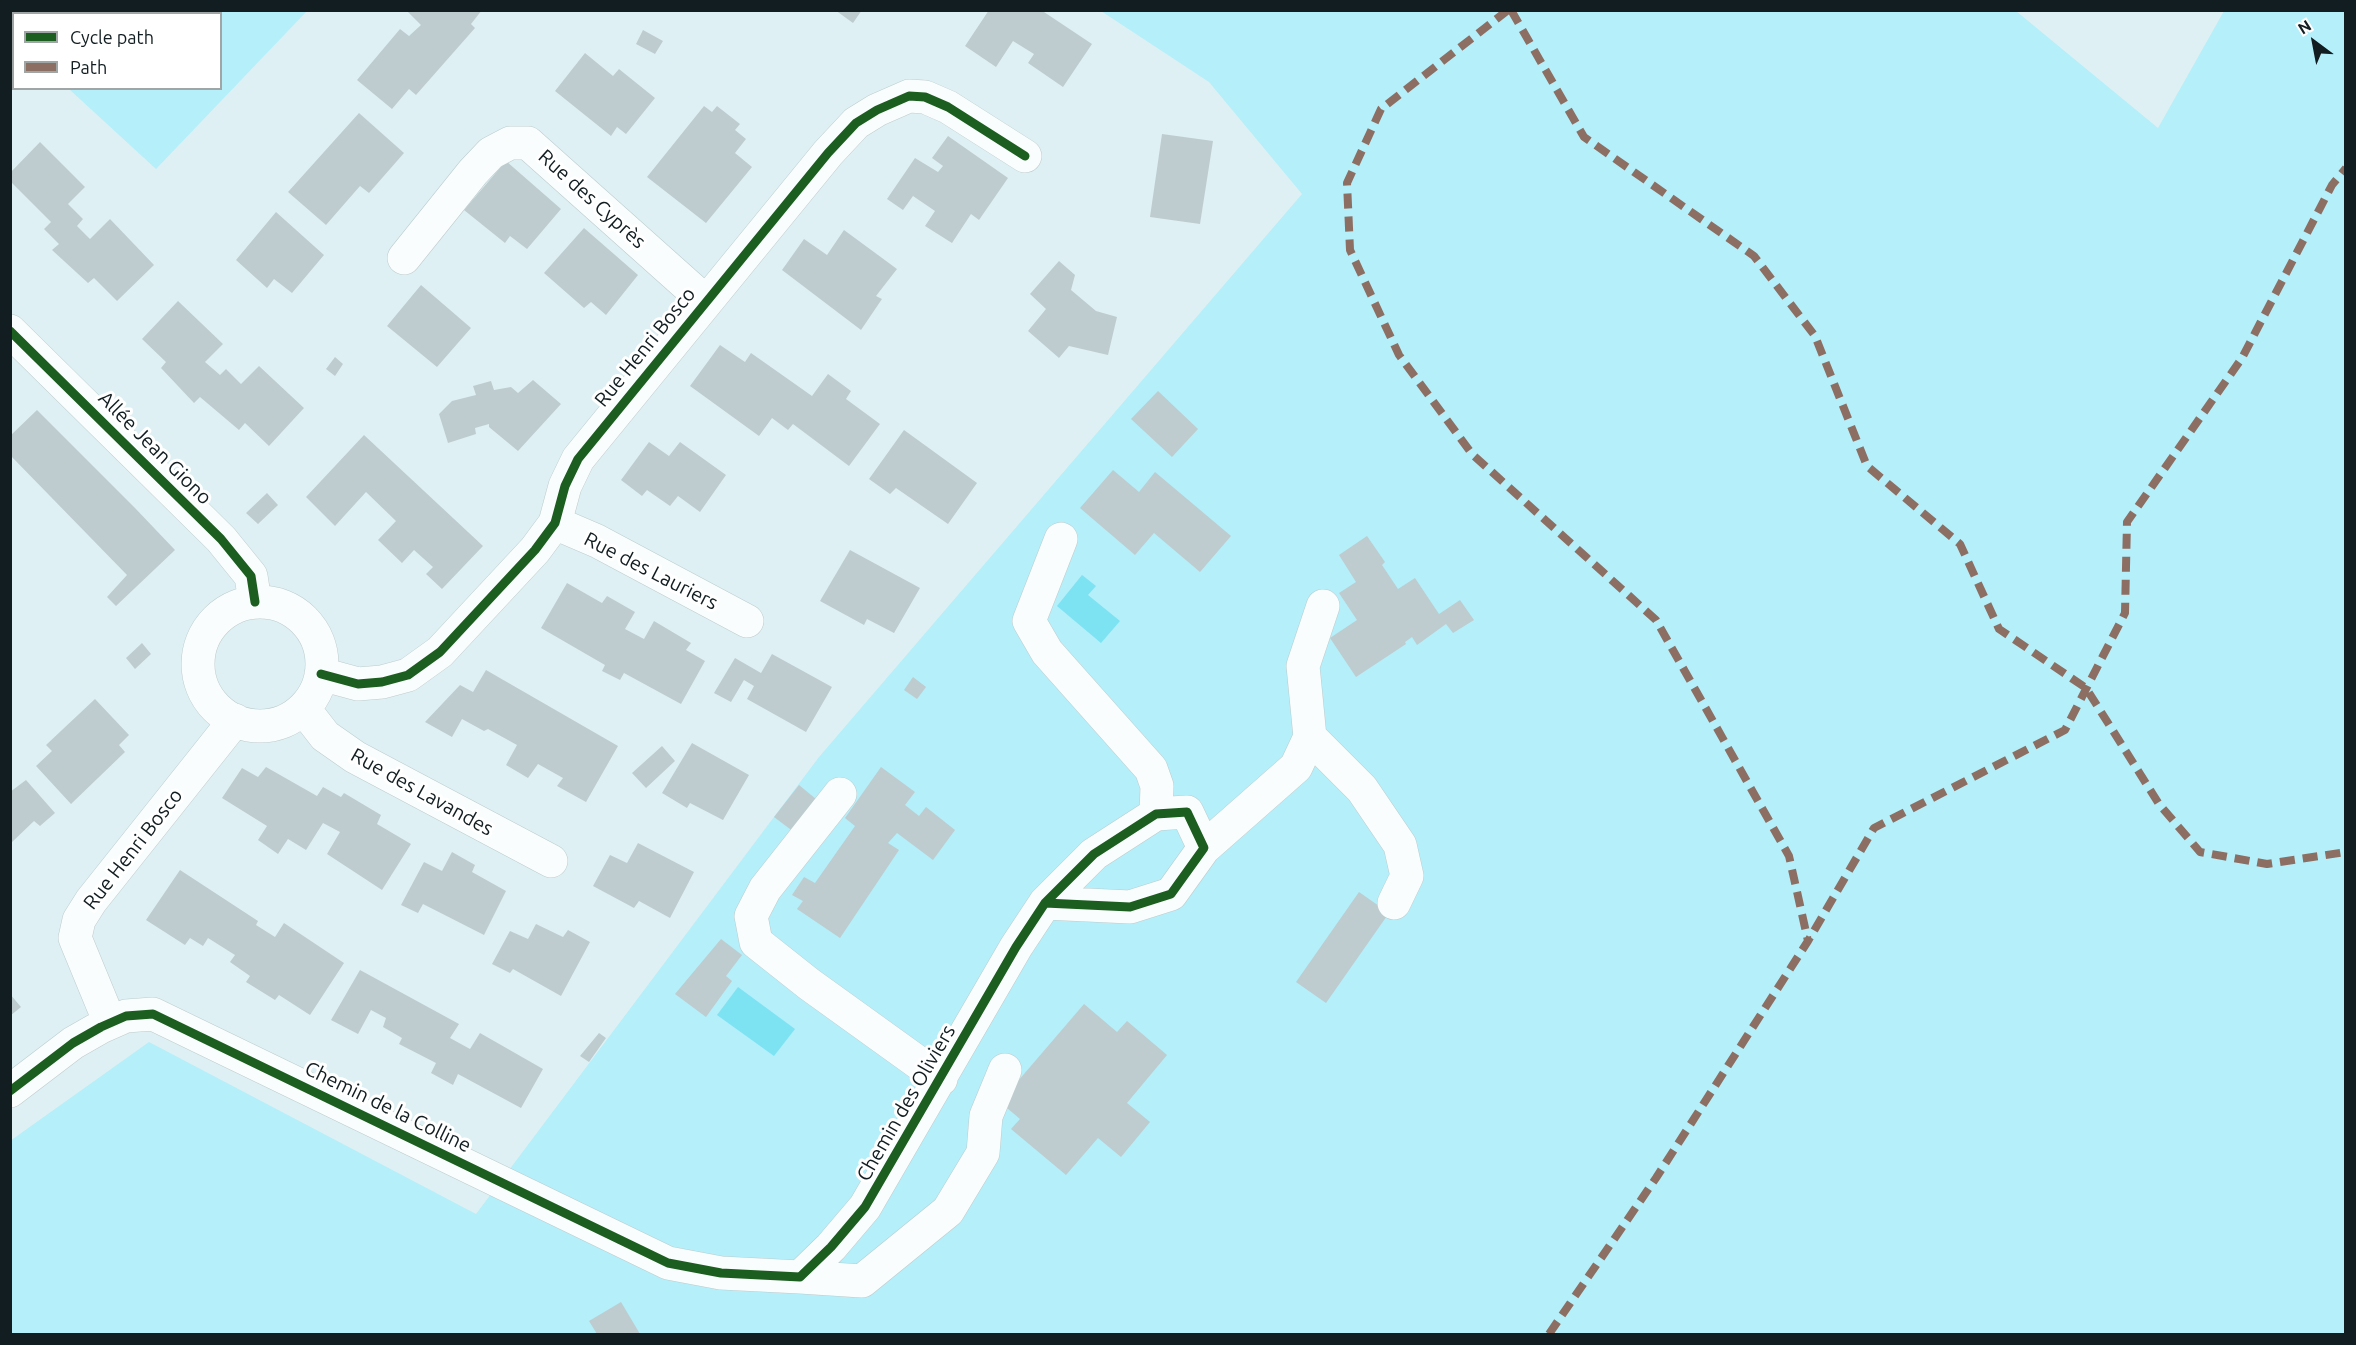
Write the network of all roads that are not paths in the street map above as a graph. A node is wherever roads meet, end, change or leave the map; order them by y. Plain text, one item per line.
1 (1025, 156) dead end
2 (404, 258) dead end
3 (705, 301) junction
4 (10, 331) edge
5 (555, 523) junction
6 (1061, 539) dead end
7 (255, 602) junction
8 (1323, 606) dead end
9 (747, 621) dead end
10 (321, 674) junction
11 (304, 708) junction
12 (235, 720) junction
13 (1310, 737) junction
14 (840, 794) dead end
15 (1156, 814) junction
16 (1204, 848) junction
17 (551, 861) dead end
18 (1045, 903) junction
19 (1394, 903) dead end
20 (110, 1023) junction
21 (1005, 1070) dead end
22 (941, 1079) junction
23 (10, 1091) edge
24 (800, 1277) junction

1 - 3 street, Rue Henri Bosco
2 - 3 street, Rue des Cyprès
3 - 5 street, Rue Henri Bosco
4 - 7 street, Allée Jean Giono
5 - 9 street, Rue des Lauriers
5 - 10 street, Rue Henri Bosco
6 - 15 street
7 - 10 street
7 - 12 street
8 - 13 street
10 - 11 street
11 - 12 street
11 - 17 street, Rue des Lavandes
12 - 20 street, Rue Henri Bosco
13 - 16 street
13 - 19 street
14 - 22 street
15 - 16 street, Chemin des Oliviers
15 - 18 street, Chemin des Oliviers
16 - 18 street
18 - 22 street, Chemin des Oliviers
20 - 23 street, Chemin de la Colline
20 - 24 street, Chemin de la Colline
21 - 24 street
22 - 24 street, Chemin des Oliviers

